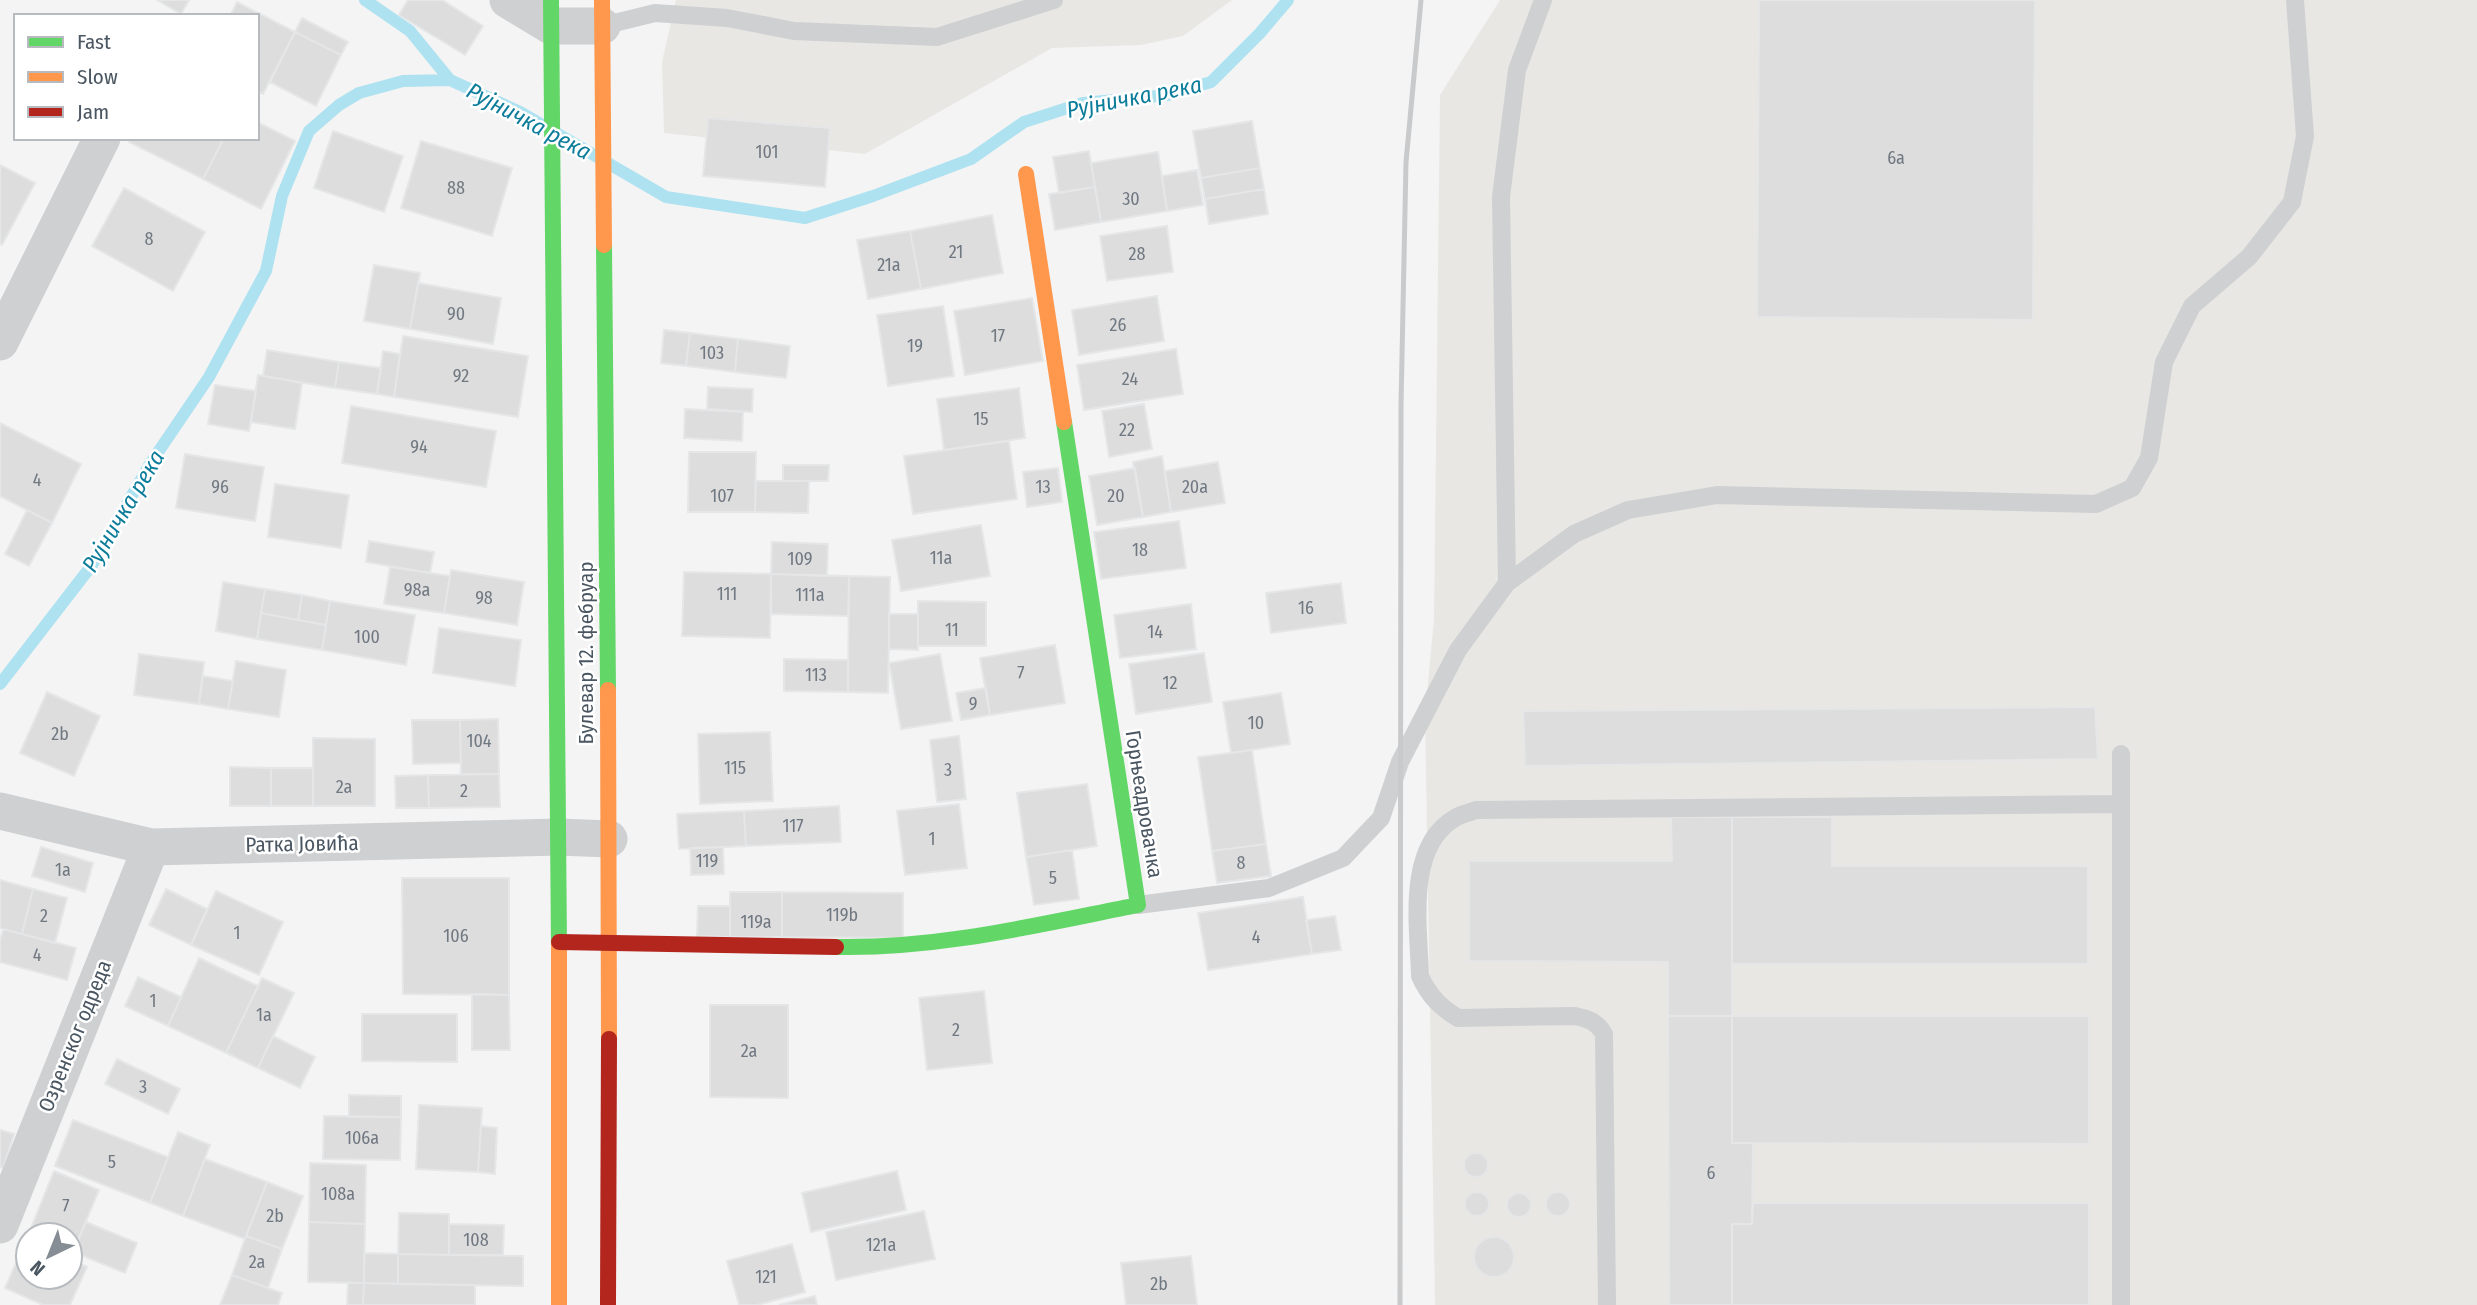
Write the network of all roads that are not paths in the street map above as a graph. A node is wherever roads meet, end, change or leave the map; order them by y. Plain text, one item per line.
1 (508, 0) edge
2 (1054, 0) edge
3 (1543, 0) edge
4 (2295, 0) edge
5 (654, 6) edge
6 (551, 13) edge
7 (602, 13) edge
8 (101, 140) edge
9 (1026, 174) dead end
10 (0, 342) edge
11 (1507, 583) junction
12 (2121, 754) dead end
13 (2121, 804) junction
14 (0, 811) edge
15 (559, 837) junction
16 (609, 839) junction
17 (151, 847) junction
18 (1138, 905) junction
19 (559, 942) junction
20 (610, 942) junction
21 (0, 1225) edge
22 (559, 1305) edge
23 (608, 1305) edge
24 (1607, 1305) edge
25 (2121, 1305) edge

1 - 6 street
2 - 5 lane
3 - 11 lane
4 - 11 lane
5 - 7 lane
6 - 7 street
6 - 15 main road, Булевар 12. фебруар
7 - 16 main road, Булевар 12. фебруар
8 - 10 street
9 - 18 main road, Горњеадровачка
11 - 18 lane
12 - 13 lane
13 - 24 lane
13 - 25 lane
14 - 17 street, Ратка Јовића
15 - 16 street, Ратка Јовића
15 - 17 street, Ратка Јовића
15 - 19 main road, Булевар 12. фебруар
16 - 20 main road, Булевар 12. фебруар
17 - 21 street, Озренског одреда
18 - 20 main road, Горњеадровачка
19 - 20 main road, Горњеадровачка
19 - 22 main road, Булевар 12. фебруар
20 - 23 main road, Булевар 12. фебруар

